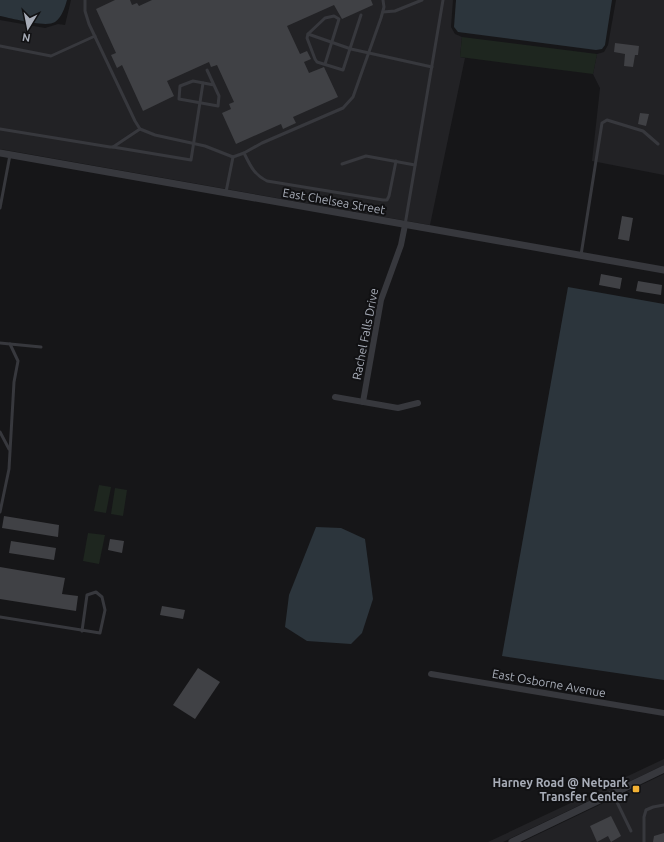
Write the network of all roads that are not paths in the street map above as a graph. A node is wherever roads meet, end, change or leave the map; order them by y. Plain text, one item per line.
1 (85, 0) edge
2 (383, 0) edge
3 (422, 0) edge
4 (443, 0) edge
5 (383, 12) junction
6 (361, 15) dead end
7 (308, 34) junction
8 (94, 36) junction
9 (332, 43) junction
10 (0, 46) edge
11 (350, 49) junction
12 (368, 54) junction
13 (325, 64) junction
14 (432, 67) junction
15 (207, 70) dead end
16 (203, 83) junction
17 (214, 85) junction
18 (200, 103) junction
19 (0, 129) edge
20 (140, 129) junction
21 (194, 143) junction
22 (658, 144) dead end
23 (113, 147) junction
24 (0, 153) edge
25 (244, 154) junction
26 (10, 155) junction
27 (233, 157) junction
28 (396, 162) junction
29 (342, 164) dead end
30 (416, 165) junction
31 (226, 193) junction
32 (0, 208) edge
33 (405, 225) junction
34 (581, 255) junction
35 (664, 270) edge
36 (0, 342) edge
37 (10, 344) junction
38 (41, 347) dead end
39 (335, 397) dead end
40 (363, 402) junction
41 (418, 403) dead end
42 (0, 432) edge
43 (9, 451) junction
44 (0, 510) edge
45 (0, 617) edge
46 (82, 630) junction
47 (431, 674) dead end
48 (664, 713) edge
49 (664, 769) edge
50 (613, 794) junction
51 (664, 805) edge
52 (631, 831) dead end
53 (512, 842) edge
54 (644, 842) edge

1 - 8 lane
2 - 5 lane
3 - 5 lane
4 - 14 lane
5 - 12 lane
6 - 11 lane
7 - 9 lane
7 - 9 lane
7 - 13 lane
8 - 10 lane
8 - 20 lane
9 - 11 lane
9 - 13 lane
11 - 12 lane
11 - 13 lane
12 - 14 lane
12 - 25 lane
14 - 30 lane
15 - 17 lane
16 - 17 lane
16 - 18 lane
16 - 18 lane
17 - 18 lane
18 - 21 lane
19 - 23 lane
20 - 21 lane
20 - 23 lane
21 - 23 lane
21 - 27 lane
22 - 34 lane
24 - 26 street, East Chelsea Street
25 - 27 lane
25 - 28 lane
26 - 31 street, East Chelsea Street
26 - 32 lane
27 - 31 lane
28 - 29 lane
28 - 30 lane
30 - 33 lane
31 - 33 street, East Chelsea Street
33 - 34 street, East Chelsea Street
33 - 40 street, Rachel Falls Drive
34 - 35 street, East Chelsea Street
36 - 37 lane
37 - 38 lane
37 - 43 lane
39 - 40 street
40 - 41 street
42 - 43 lane
43 - 44 lane
45 - 46 lane
46 - 46 lane
47 - 48 street, East Osborne Avenue
49 - 50 street
50 - 52 lane
50 - 53 street
51 - 54 lane

